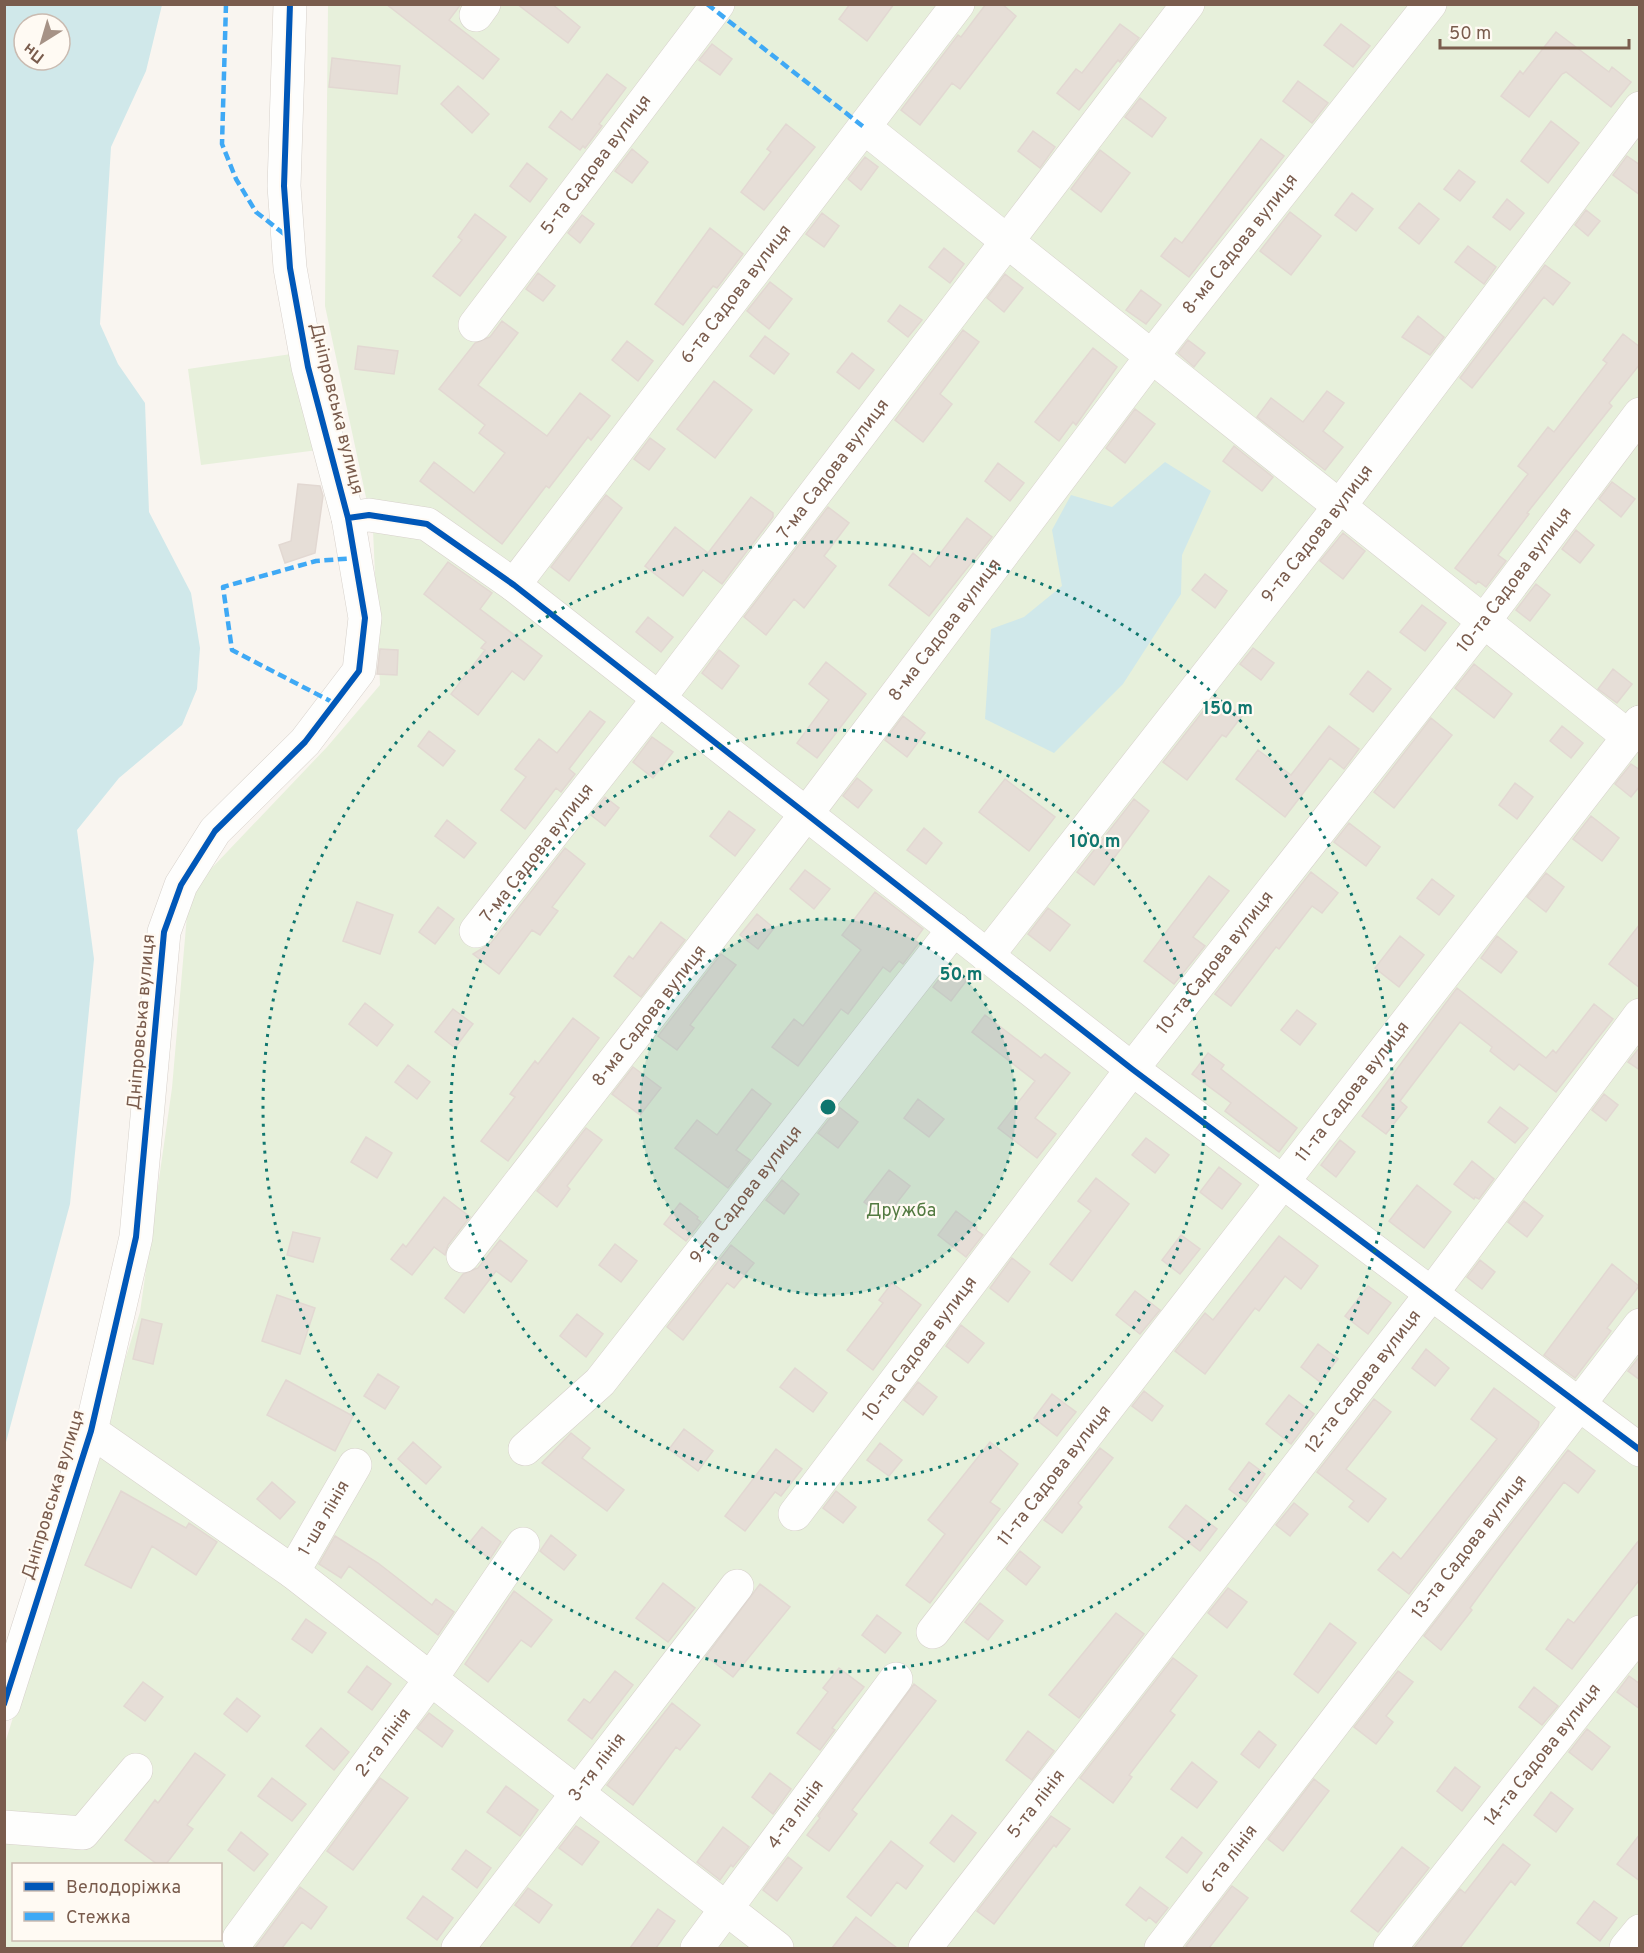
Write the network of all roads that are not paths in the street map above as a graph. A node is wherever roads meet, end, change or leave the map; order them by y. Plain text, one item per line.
1 (290, 4) edge
2 (718, 4) edge
3 (958, 4) edge
4 (1188, 4) edge
5 (1430, 4) edge
6 (1640, 108) edge
7 (865, 128) junction
8 (1006, 239) junction
9 (475, 325) dead end
10 (1152, 356) junction
11 (1640, 414) edge
12 (1339, 507) junction
13 (348, 518) junction
14 (514, 585) junction
15 (1484, 621) junction
16 (659, 698) junction
17 (1634, 729) edge
18 (807, 813) junction
19 (954, 929) junction
20 (476, 931) dead end
21 (987, 956) junction
22 (1640, 1015) edge
23 (1132, 1070) junction
24 (1285, 1182) junction
25 (463, 1257) dead end
26 (1432, 1293) junction
27 (1640, 1325) edge
28 (1579, 1404) junction
29 (92, 1431) junction
30 (525, 1449) dead end
31 (1640, 1450) edge
32 (356, 1465) dead end
33 (795, 1514) dead end
34 (523, 1544) dead end
35 (293, 1572) junction
36 (737, 1586) dead end
37 (933, 1632) dead end
38 (1640, 1632) edge
39 (1148, 1660) joint
40 (896, 1679) dead end
41 (430, 1680) junction
42 (4, 1704) edge
43 (1298, 1769) joint
44 (136, 1770) dead end
45 (578, 1792) junction
46 (4, 1827) edge
47 (728, 1908) junction
48 (1640, 1931) edge
49 (239, 1938) dead end
50 (458, 1948) edge
51 (697, 1948) edge
52 (777, 1948) edge
53 (925, 1948) edge
54 (1161, 1948) edge
55 (1390, 1948) edge
56 (1626, 1948) edge

1 - 13 street, Дніпровська вулиця
2 - 9 street, 5-та Садова вулиця
3 - 7 street, 6-та Садова вулиця
4 - 8 street, 7-ма Садова вулиця
5 - 10 street, 8-ма Садова вулиця
6 - 12 street, 9-та Садова вулиця
7 - 8 street
7 - 14 street, 6-та Садова вулиця
8 - 10 street
8 - 16 street, 7-ма Садова вулиця
10 - 12 street
10 - 18 street, 8-ма Садова вулиця
11 - 15 street, 10-та Садова вулиця
12 - 15 street
12 - 21 street, 9-та Садова вулиця
13 - 14 street
13 - 29 street, Дніпровська вулиця
14 - 16 street
15 - 17 street
15 - 23 street, 10-та Садова вулиця
16 - 18 street
16 - 20 street, 7-ма Садова вулиця
17 - 24 street, 11-та Садова вулиця
18 - 19 street
18 - 25 street, 8-ма Садова вулиця
19 - 21 street
19 - 30 street, 9-та Садова вулиця
21 - 23 street
22 - 26 street, 12-та Садова вулиця
23 - 24 street
23 - 33 street, 10-та Садова вулиця
24 - 26 street
24 - 37 street, 11-та Садова вулиця
26 - 28 street
26 - 39 street, 12-та Садова вулиця
27 - 28 street, 13-та Садова вулиця
28 - 31 street
28 - 43 street, 13-та Садова вулиця
29 - 35 street
29 - 42 street, Дніпровська вулиця
32 - 35 street, 1-ша лінія
34 - 41 street, 2-га лінія
35 - 41 street
36 - 45 street, 3-тя лінія
38 - 55 street, 14-та Садова вулиця
39 - 53 street, 5-та лінія
40 - 47 street, 4-та лінія
41 - 45 street
41 - 49 street, 2-га лінія
43 - 54 street, 6-та лінія
44 - 46 street
45 - 47 street
45 - 50 street, 3-тя лінія
47 - 51 street, 4-та лінія
47 - 52 street
48 - 56 street

